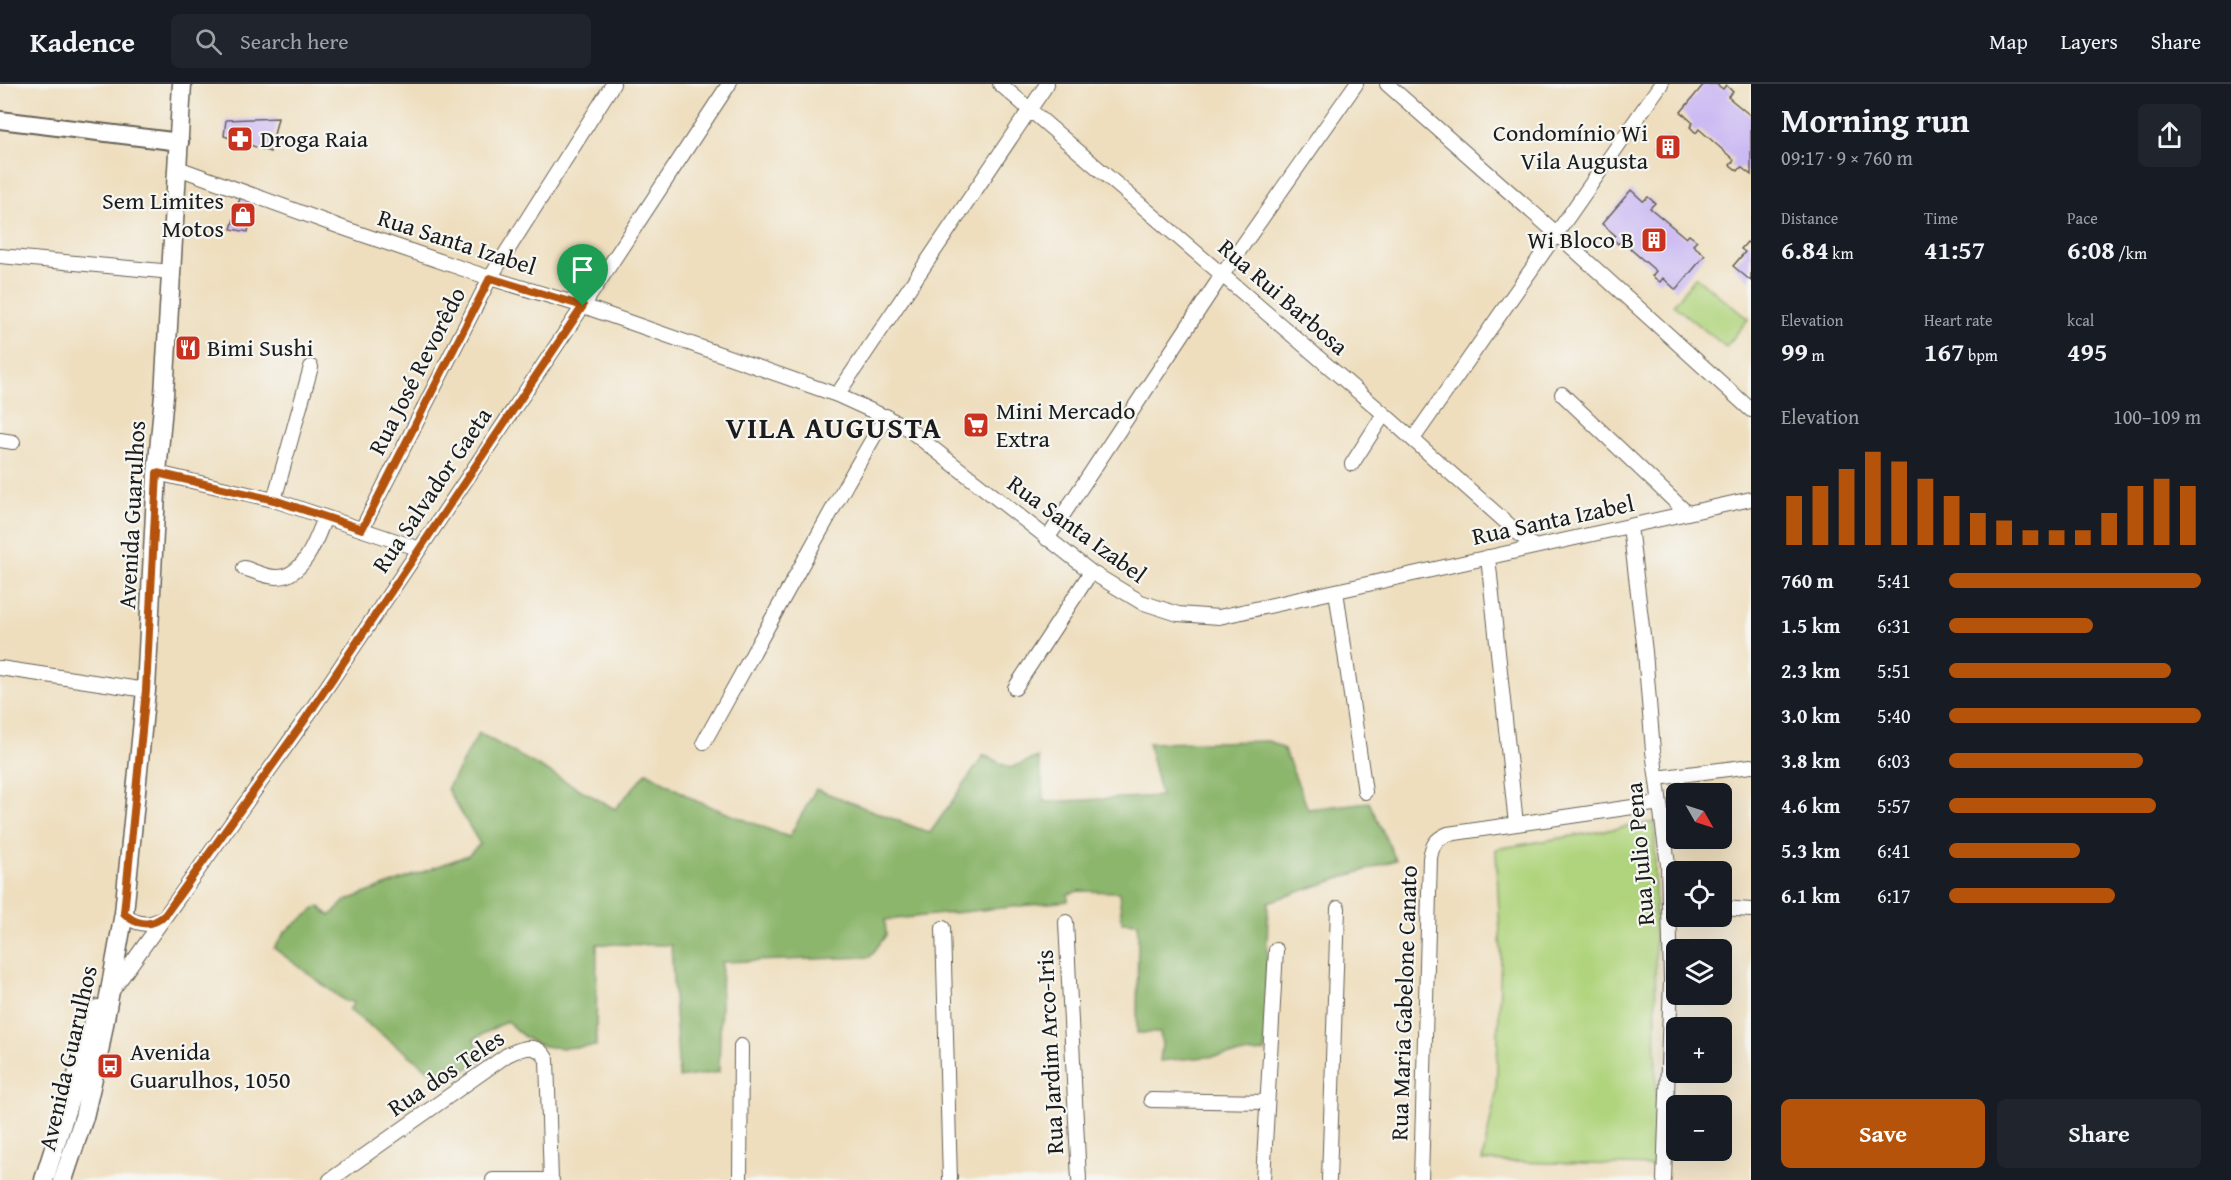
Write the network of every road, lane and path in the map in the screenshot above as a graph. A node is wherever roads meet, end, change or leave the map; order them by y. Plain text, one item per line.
1 (182, 84) edge
2 (613, 84) edge
3 (729, 84) edge
4 (1000, 84) edge
5 (1047, 84) edge
6 (1356, 84) edge
7 (1387, 84) edge
8 (1661, 84) edge
9 (1031, 110) junction
10 (0, 120) edge
11 (180, 142) junction
12 (178, 168) junction
13 (1556, 233) junction
14 (0, 256) edge
15 (172, 272) junction
16 (1222, 275) junction
17 (490, 278) junction
18 (583, 306) junction
19 (310, 367) dead end
20 (1562, 394) dead end
21 (837, 395) junction
22 (1748, 402) edge
23 (1384, 414) junction
24 (886, 416) junction
25 (1413, 439) junction
26 (1352, 464) dead end
27 (157, 473) junction
28 (1751, 499) edge
29 (274, 500) junction
30 (1687, 513) junction
31 (325, 517) junction
32 (1630, 526) junction
33 (362, 529) junction
34 (1047, 539) junction
35 (1534, 547) junction
36 (420, 549) junction
37 (1488, 557) junction
38 (244, 568) dead end
39 (1091, 572) junction
40 (1336, 591) junction
41 (0, 668) edge
42 (1015, 688) dead end
43 (146, 690) junction
44 (704, 742) dead end
45 (1751, 766) edge
46 (1657, 778) junction
47 (1365, 792) dead end
48 (1660, 803) junction
49 (1516, 824) junction
50 (1667, 861) edge
51 (1338, 908) dead end
52 (1732, 909) edge
53 (1751, 910) edge
54 (124, 913) junction
55 (165, 915) junction
56 (1066, 922) dead end
57 (1672, 927) edge
58 (943, 928) dead end
59 (118, 948) junction
60 (1276, 950) dead end
61 (111, 992) junction
62 (741, 1046) dead end
63 (1151, 1100) dead end
64 (1267, 1102) junction
65 (84, 1117) junction
66 (44, 1180) edge
67 (63, 1180) edge
68 (77, 1180) edge
69 (330, 1180) edge
70 (493, 1180) edge
71 (552, 1180) edge
72 (740, 1180) edge
73 (950, 1180) edge
74 (1079, 1180) edge
75 (1263, 1180) edge
76 (1329, 1180) edge
77 (1421, 1180) edge
78 (1664, 1180) edge

1 - 11 main road, Avenida Guarulhos
2 - 17 street, Rua José Revorêdo
3 - 18 street, Rua Salvador Gaeta
4 - 9 street, Rua Rui Barbosa
5 - 9 street
6 - 16 street
7 - 13 street
8 - 13 street
9 - 16 street, Rua Rui Barbosa
9 - 21 street
10 - 11 street
11 - 12 main road, Avenida Guarulhos
12 - 15 main road, Avenida Guarulhos
12 - 17 street, Rua Santa Izabel
13 - 22 street
13 - 25 street
14 - 15 street
15 - 27 main road, Avenida Guarulhos
16 - 23 street, Rua Rui Barbosa
16 - 34 street
17 - 18 street, Rua Santa Izabel
17 - 33 street, Rua José Revorêdo
18 - 21 street, Rua Santa Izabel
18 - 36 street, Rua Salvador Gaeta
19 - 29 street
20 - 30 street
21 - 24 street, Rua Santa Izabel
23 - 25 street, Rua Rui Barbosa
23 - 26 street
24 - 34 street, Rua Santa Izabel
24 - 44 street
25 - 35 street, Rua Rui Barbosa
27 - 29 street
27 - 43 main road, Avenida Guarulhos
28 - 30 street, Rua Santa Izabel
29 - 31 street
30 - 32 street, Rua Santa Izabel
31 - 33 street
31 - 38 street
32 - 35 street, Rua Santa Izabel
32 - 46 street, Rua Julio Pena
33 - 36 street
34 - 39 street, Rua Santa Izabel
35 - 37 street, Rua Santa Izabel
36 - 55 street, Rua Salvador Gaeta
37 - 40 street, Rua Santa Izabel
37 - 49 street
39 - 40 street, Rua Santa Izabel
39 - 42 street
40 - 47 street
41 - 43 street
43 - 54 main road, Avenida Guarulhos
45 - 46 street
46 - 48 street, Rua Julio Pena
48 - 49 street, Rua Maria Gabelone Canato
48 - 50 street, Rua Julio Pena
49 - 77 street, Rua Maria Gabelone Canato
51 - 76 street
52 - 53 street
54 - 55 street
54 - 59 main road, Avenida Guarulhos
55 - 61 street, Rua Salvador Gaeta
56 - 74 street, Rua Jardim Arco-Iris
57 - 78 street, Rua Julio Pena
58 - 73 street
59 - 61 main road, Avenida Guarulhos
59 - 66 main road, Avenida Guarulhos
60 - 64 street
61 - 65 main road, Avenida Guarulhos
62 - 72 street
63 - 64 street
64 - 75 street
65 - 67 main road, Avenida Guarulhos
65 - 68 main road
69 - 71 street, Rua dos Teles
70 - 71 street

